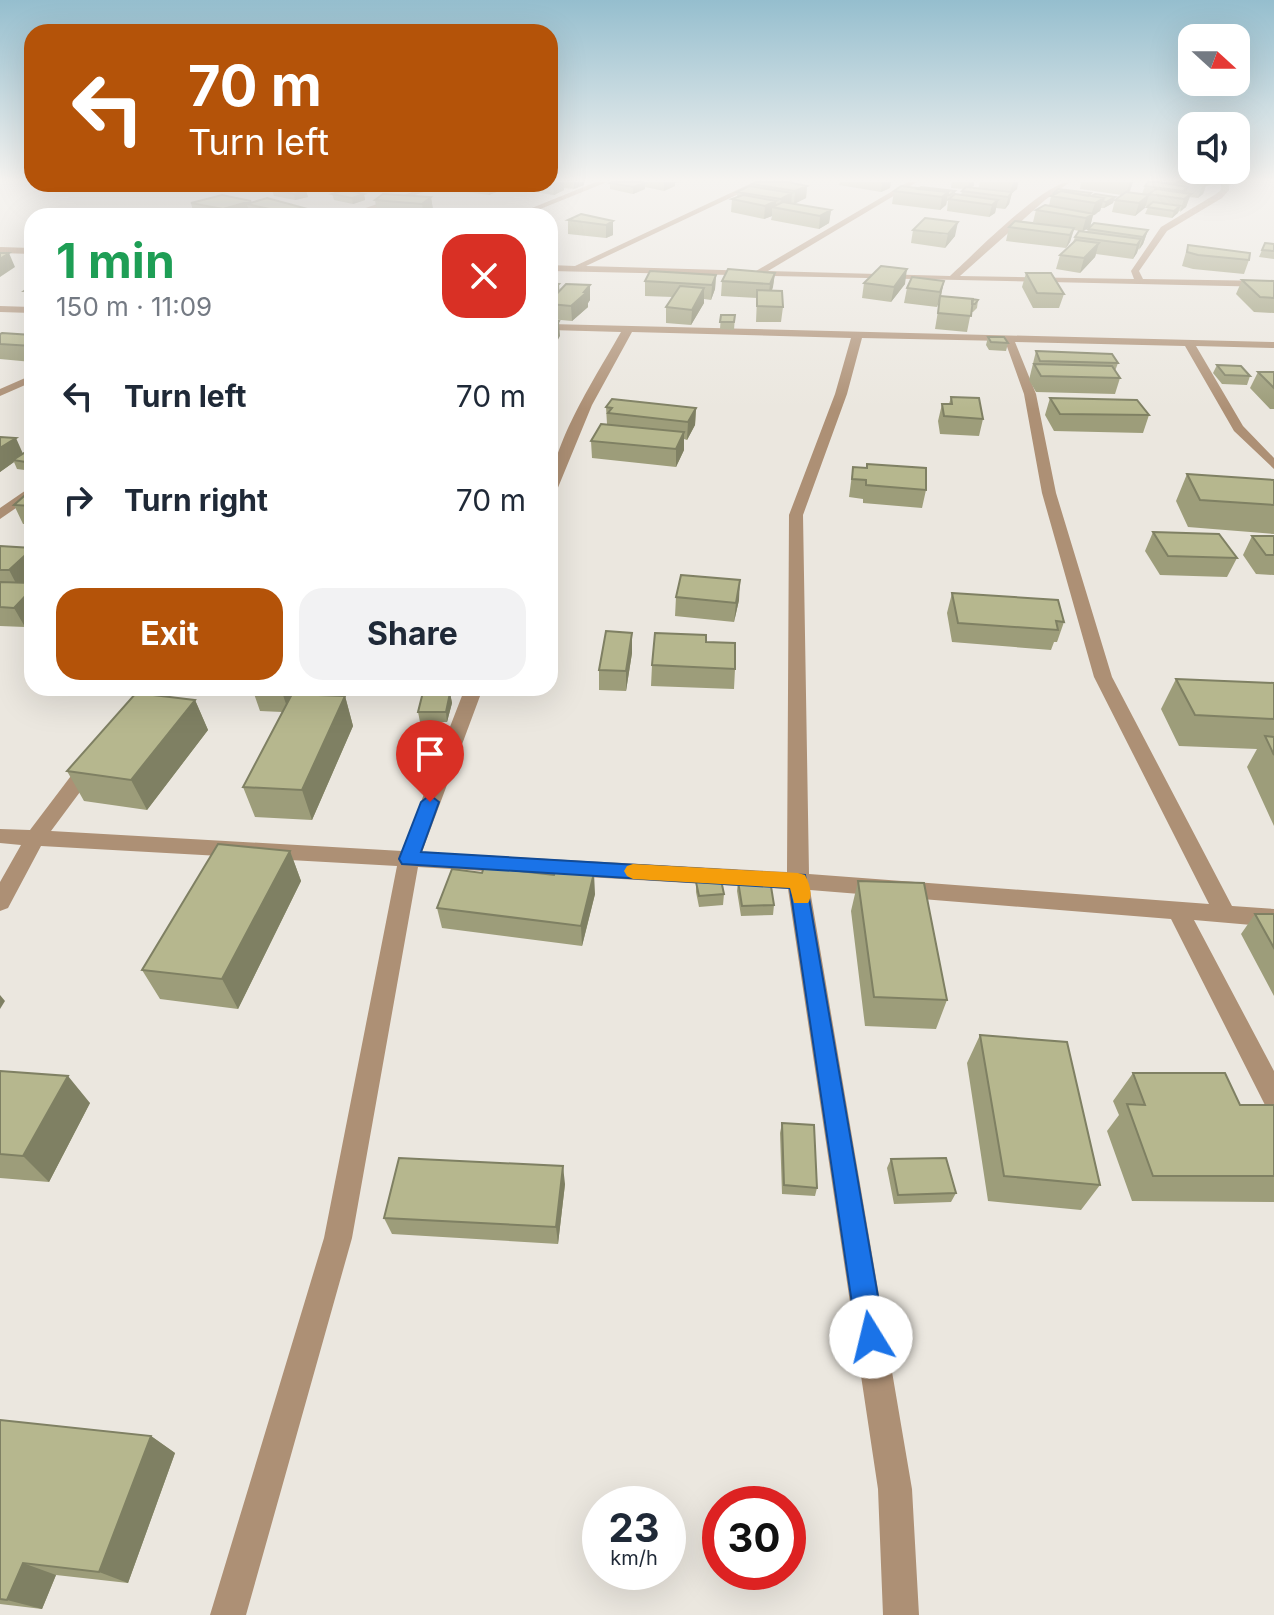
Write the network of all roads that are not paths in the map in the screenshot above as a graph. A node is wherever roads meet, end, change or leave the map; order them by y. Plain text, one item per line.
1 (598, 257) edge
2 (785, 257) edge
3 (976, 257) edge
4 (1144, 257) edge
5 (558, 268) edge
6 (573, 269) junction
7 (760, 272) junction
8 (952, 279) junction
9 (1139, 280) junction
10 (1274, 284) edge
11 (0, 309) edge
12 (24, 310) edge
13 (558, 327) edge
14 (627, 331) junction
15 (857, 336) junction
16 (1009, 338) junction
17 (1190, 345) junction
18 (1274, 345) edge
19 (24, 382) edge
20 (0, 393) edge
21 (1274, 465) edge
22 (558, 471) edge
23 (24, 496) edge
24 (0, 515) edge
25 (142, 696) edge
26 (471, 696) edge
27 (119, 725) edge
28 (101, 750) edge
29 (0, 836) edge
30 (35, 838) junction
31 (409, 859) junction
32 (798, 881) junction
33 (0, 902) edge
34 (1178, 911) junction
35 (1225, 914) junction
36 (1274, 918) edge
37 (1274, 1097) edge
38 (228, 1615) edge
39 (901, 1615) edge

1 - 6 street
2 - 7 street
3 - 8 street
4 - 9 street
5 - 6 street
6 - 7 street
7 - 8 street
8 - 9 street
9 - 10 street
11 - 12 street
13 - 14 street
14 - 15 street
14 - 22 street
15 - 16 street
15 - 32 street
16 - 17 street
16 - 35 street
17 - 18 street
17 - 21 street
19 - 20 street
23 - 24 street
25 - 27 street
26 - 31 street
28 - 30 street
29 - 30 street
30 - 31 street
30 - 33 street
31 - 32 street
31 - 38 street
32 - 34 street
32 - 39 street
34 - 35 street
34 - 37 street
35 - 36 street

